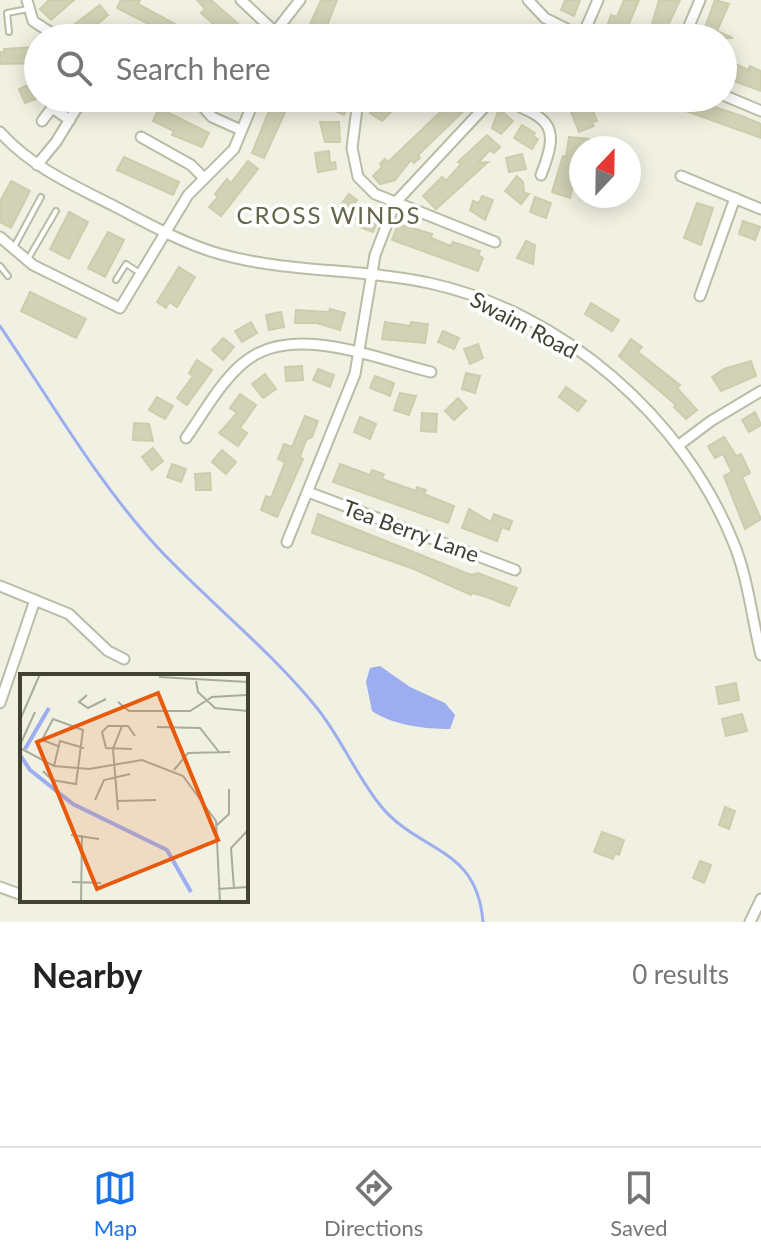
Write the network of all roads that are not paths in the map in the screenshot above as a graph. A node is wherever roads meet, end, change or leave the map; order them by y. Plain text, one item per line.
1 (241, 0) edge
2 (300, 0) edge
3 (528, 0) edge
4 (598, 0) edge
5 (700, 0) edge
6 (28, 4) edge
7 (38, 24) edge
8 (264, 24) edge
9 (282, 24) edge
10 (557, 24) edge
11 (589, 24) edge
12 (690, 24) edge
13 (9, 32) dead end
14 (737, 101) edge
15 (761, 111) edge
16 (49, 112) edge
17 (58, 112) edge
18 (75, 112) edge
19 (208, 112) edge
20 (249, 112) edge
21 (359, 112) edge
22 (480, 112) edge
23 (529, 112) edge
24 (70, 120) junction
25 (42, 121) dead end
26 (241, 130) junction
27 (1, 135) edge
28 (141, 137) dead end
29 (37, 165) junction
30 (541, 175) dead end
31 (681, 176) dead end
32 (203, 177) junction
33 (41, 197) dead end
34 (735, 198) junction
35 (395, 203) junction
36 (761, 209) edge
37 (56, 211) dead end
38 (166, 233) junction
39 (0, 237) edge
40 (495, 242) dead end
41 (13, 249) junction
42 (27, 262) junction
43 (0, 266) edge
44 (373, 272) junction
45 (142, 275) junction
46 (8, 276) dead end
47 (116, 280) dead end
48 (700, 296) dead end
49 (359, 355) junction
50 (431, 372) dead end
51 (761, 391) edge
52 (186, 438) dead end
53 (679, 445) junction
54 (308, 492) junction
55 (287, 542) dead end
56 (515, 570) dead end
57 (0, 586) edge
58 (35, 600) junction
59 (761, 655) edge
60 (124, 659) dead end
61 (0, 703) edge
62 (0, 887) edge
63 (20, 894) edge
64 (761, 899) edge
65 (750, 922) edge

1 - 8 street
2 - 9 street
3 - 10 street
4 - 11 street
5 - 12 street
6 - 7 street
6 - 13 lane
14 - 15 street
16 - 25 street
17 - 24 street
18 - 24 street
19 - 26 street
20 - 26 street
21 - 35 street
22 - 35 street
23 - 30 street
24 - 29 street
26 - 32 street
27 - 29 street, Swaim Road
28 - 32 street
29 - 38 street, Swaim Road
31 - 34 street
32 - 38 street
33 - 41 lane
34 - 36 street
34 - 48 street
35 - 40 street
35 - 44 street
37 - 42 lane
38 - 44 street, Swaim Road
38 - 45 street
39 - 41 street
41 - 42 street
42 - 45 street
43 - 46 lane
44 - 49 street
44 - 53 street, Swaim Road
45 - 47 lane
49 - 50 street
49 - 52 street
49 - 54 street
51 - 53 street
53 - 59 street, Swaim Road
54 - 55 street
54 - 56 street, Tea Berry Lane
57 - 58 street
58 - 60 street
58 - 61 street
62 - 63 street
64 - 65 street

